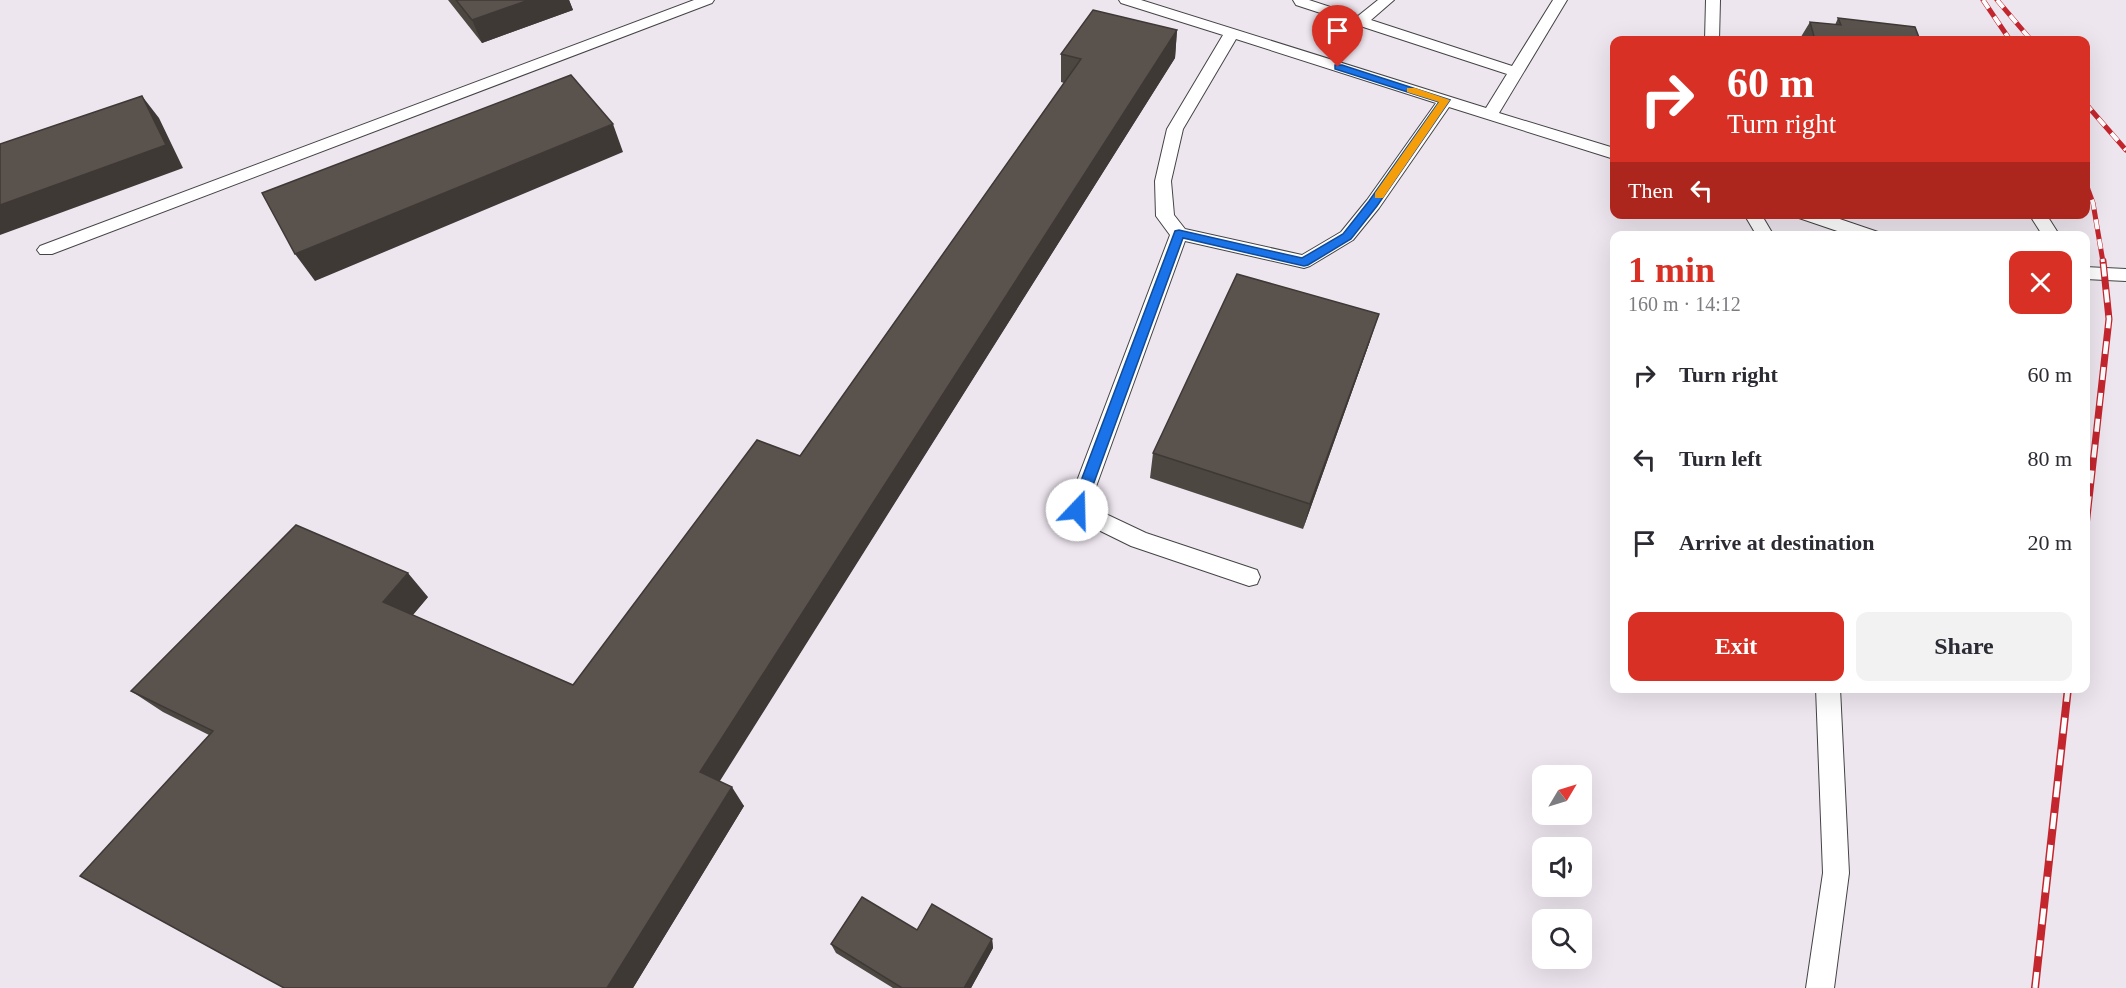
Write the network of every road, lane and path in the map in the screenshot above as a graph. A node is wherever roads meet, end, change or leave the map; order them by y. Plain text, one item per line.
1 (707, 0) edge
2 (1126, 0) edge
3 (1300, 0) edge
4 (1388, 0) edge
5 (1560, 0) edge
6 (1713, 0) edge
7 (1360, 21) junction
8 (1232, 33) junction
9 (1712, 36) edge
10 (1517, 72) junction
11 (1445, 100) junction
12 (1490, 115) junction
13 (1610, 153) edge
14 (1820, 219) edge
15 (1857, 231) edge
16 (1179, 234) junction
17 (46, 250) dead end
18 (2090, 273) edge
19 (2126, 275) edge
20 (1249, 577) dead end
21 (1828, 693) edge
22 (1820, 988) edge

1 - 17 lane
2 - 8 lane
3 - 7 lane
4 - 7 lane
5 - 10 lane
6 - 9 lane
7 - 10 lane
8 - 11 lane
8 - 16 lane
10 - 12 lane
11 - 12 lane
11 - 16 lane
12 - 13 lane
14 - 15 lane
16 - 20 lane
18 - 19 lane
21 - 22 lane

